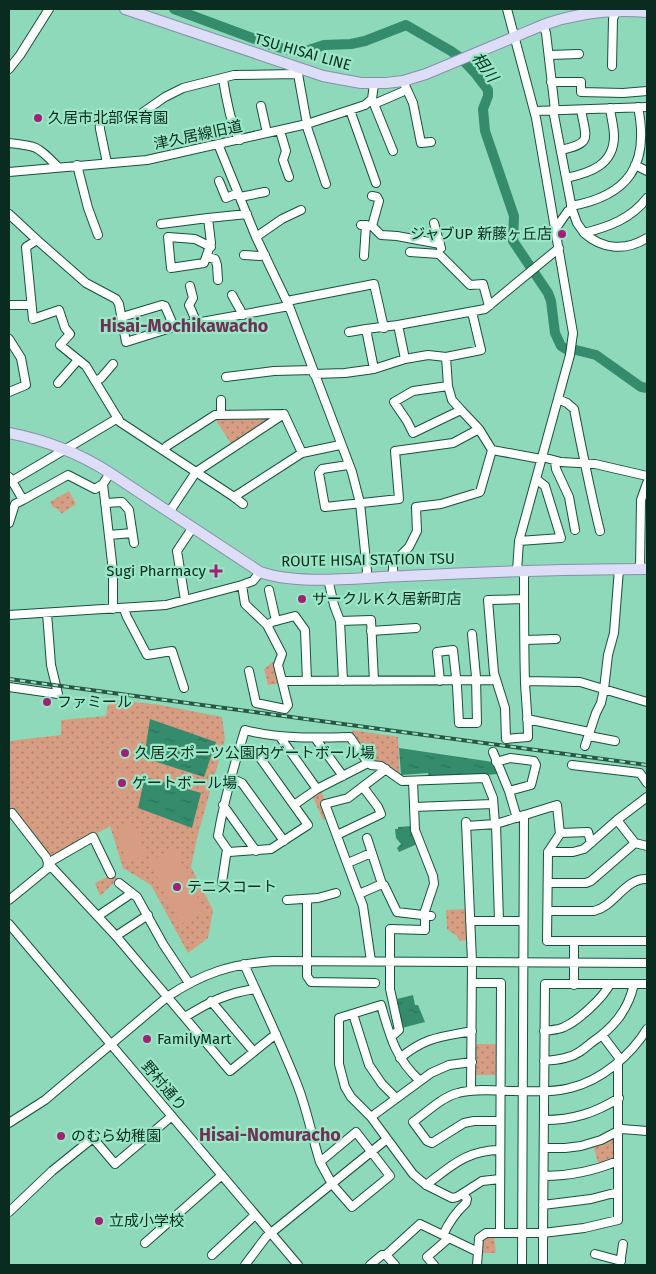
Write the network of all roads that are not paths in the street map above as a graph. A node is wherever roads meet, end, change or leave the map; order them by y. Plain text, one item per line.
1 (49, 9) edge
2 (125, 9) edge
3 (507, 9) edge
4 (608, 11) edge
5 (647, 12) edge
6 (543, 24) junction
7 (515, 38) junction
8 (579, 54) dead end
9 (548, 55) junction
10 (612, 66) dead end
11 (9, 69) edge
12 (299, 71) junction
13 (223, 79) junction
14 (552, 82) junction
15 (374, 84) junction
16 (402, 86) junction
17 (647, 92) edge
18 (373, 101) junction
19 (261, 106) dead end
20 (638, 107) junction
21 (647, 107) edge
22 (610, 108) junction
23 (350, 110) junction
24 (554, 110) junction
25 (581, 110) junction
26 (535, 111) junction
27 (306, 124) junction
28 (280, 131) junction
29 (267, 134) junction
30 (240, 140) junction
31 (431, 142) dead end
32 (9, 143) edge
33 (218, 144) junction
34 (561, 150) junction
35 (393, 152) dead end
36 (107, 163) junction
37 (77, 165) junction
38 (635, 165) junction
39 (58, 167) junction
40 (647, 171) edge
41 (9, 172) edge
42 (289, 177) dead end
43 (566, 178) junction
44 (219, 181) dead end
45 (376, 183) dead end
46 (326, 184) dead end
47 (265, 192) dead end
48 (239, 195) junction
49 (372, 196) dead end
50 (647, 198) edge
51 (571, 208) junction
52 (301, 210) dead end
53 (9, 214) edge
54 (247, 214) junction
55 (208, 218) junction
56 (434, 223) dead end
57 (161, 224) dead end
58 (366, 225) junction
59 (556, 228) junction
60 (584, 233) junction
61 (98, 235) dead end
62 (256, 237) junction
63 (647, 238) edge
64 (37, 240) junction
65 (440, 244) junction
66 (211, 246) junction
67 (559, 248) junction
68 (410, 252) dead end
69 (266, 254) junction
70 (244, 255) dead end
71 (364, 256) dead end
72 (207, 257) junction
73 (442, 257) junction
74 (218, 280) dead end
75 (190, 286) dead end
76 (232, 295) dead end
77 (288, 303) junction
78 (9, 305) edge
79 (32, 305) junction
80 (490, 306) junction
81 (472, 312) junction
82 (243, 315) junction
83 (122, 317) junction
84 (197, 323) junction
85 (398, 325) junction
86 (174, 327) junction
87 (384, 328) junction
88 (366, 329) junction
89 (349, 332) dead end
90 (9, 339) edge
91 (446, 357) junction
92 (78, 360) junction
93 (405, 360) junction
94 (113, 364) dead end
95 (374, 369) junction
96 (314, 372) junction
97 (226, 377) dead end
98 (96, 381) junction
99 (58, 383) dead end
100 (448, 386) junction
101 (9, 392) edge
102 (558, 399) junction
103 (221, 400) dead end
104 (461, 410) junction
105 (284, 414) junction
106 (221, 415) junction
107 (118, 418) junction
108 (479, 429) junction
109 (9, 433) edge
110 (340, 445) junction
111 (65, 449) junction
112 (164, 450) junction
113 (492, 450) junction
114 (302, 453) junction
115 (542, 458) junction
116 (555, 461) junction
117 (585, 462) junction
118 (348, 465) junction
119 (196, 472) junction
120 (110, 473) junction
121 (647, 476) edge
122 (10, 479) edge
123 (536, 479) junction
124 (647, 483) edge
125 (103, 484) junction
126 (234, 497) junction
127 (23, 500) junction
128 (106, 503) junction
129 (360, 503) junction
130 (243, 504) dead end
131 (170, 512) junction
132 (9, 523) edge
133 (193, 527) junction
134 (575, 530) dead end
135 (600, 531) dead end
136 (132, 533) junction
137 (109, 535) junction
138 (519, 541) junction
139 (134, 543) dead end
140 (619, 569) junction
141 (644, 569) edge
142 (520, 571) junction
143 (260, 572) junction
144 (393, 576) junction
145 (366, 577) junction
146 (328, 579) junction
147 (242, 586) junction
148 (269, 590) dead end
149 (524, 599) junction
150 (185, 600) junction
151 (114, 609) junction
152 (124, 609) junction
153 (47, 613) junction
154 (9, 615) edge
155 (276, 621) junction
156 (340, 621) junction
157 (267, 625) junction
158 (416, 628) dead end
159 (371, 630) junction
160 (472, 634) dead end
161 (556, 639) dead end
162 (525, 640) junction
163 (249, 670) dead end
164 (343, 680) junction
165 (475, 680) junction
166 (496, 680) junction
167 (282, 681) junction
168 (307, 681) junction
169 (374, 681) junction
170 (440, 681) junction
171 (456, 681) junction
172 (525, 682) junction
173 (9, 687) edge
174 (184, 688) dead end
175 (604, 689) junction
176 (647, 702) edge
177 (527, 719) junction
178 (589, 734) junction
179 (280, 736) junction
180 (315, 738) junction
181 (615, 740) dead end
182 (585, 746) dead end
183 (239, 750) junction
184 (493, 752) dead end
185 (496, 762) junction
186 (368, 763) junction
187 (572, 765) dead end
188 (386, 769) junction
189 (343, 776) junction
190 (230, 778) junction
191 (413, 781) junction
192 (647, 783) edge
193 (363, 787) junction
194 (317, 789) junction
195 (509, 792) junction
196 (647, 797) edge
197 (223, 804) junction
198 (493, 804) junction
199 (294, 805) junction
200 (414, 807) junction
201 (12, 814) dead end
202 (520, 816) junction
203 (616, 820) junction
204 (495, 824) junction
205 (560, 833) junction
206 (337, 835) junction
207 (368, 838) dead end
208 (284, 841) junction
209 (591, 843) junction
210 (635, 843) junction
211 (647, 846) edge
212 (227, 849) junction
213 (256, 851) junction
214 (548, 852) junction
215 (371, 853) junction
216 (348, 863) junction
217 (48, 864) junction
218 (111, 874) dead end
219 (647, 879) edge
220 (120, 882) dead end
221 (222, 882) dead end
222 (548, 882) junction
223 (382, 884) junction
224 (132, 893) junction
225 (336, 893) dead end
226 (359, 894) junction
227 (308, 899) junction
228 (9, 900) edge
229 (287, 900) dead end
230 (548, 911) junction
231 (148, 915) junction
232 (98, 916) junction
233 (428, 916) junction
234 (470, 921) junction
235 (499, 921) junction
236 (524, 921) junction
237 (9, 924) edge
238 (116, 936) junction
239 (574, 941) junction
240 (647, 941) edge
241 (371, 961) junction
242 (307, 962) junction
243 (390, 962) junction
244 (472, 962) junction
245 (522, 962) junction
246 (574, 963) junction
247 (647, 963) edge
248 (244, 964) junction
249 (189, 983) junction
250 (375, 983) dead end
251 (472, 983) junction
252 (610, 984) junction
253 (634, 984) junction
254 (647, 984) edge
255 (574, 985) junction
256 (255, 989) junction
257 (167, 997) junction
258 (211, 1001) junction
259 (353, 1014) junction
260 (184, 1017) junction
261 (647, 1029) edge
262 (472, 1031) junction
263 (544, 1031) junction
264 (276, 1034) junction
265 (602, 1035) junction
266 (391, 1037) junction
267 (644, 1040) edge
268 (111, 1044) junction
269 (254, 1052) junction
270 (400, 1058) junction
271 (619, 1060) junction
272 (544, 1061) junction
273 (472, 1062) junction
274 (420, 1081) junction
275 (471, 1091) junction
276 (501, 1091) junction
277 (522, 1091) junction
278 (544, 1091) junction
279 (396, 1098) junction
280 (619, 1098) junction
281 (172, 1116) junction
282 (371, 1117) junction
283 (544, 1120) junction
284 (500, 1121) junction
285 (9, 1123) edge
286 (618, 1130) junction
287 (647, 1131) edge
288 (387, 1139) junction
289 (544, 1148) junction
290 (500, 1150) junction
291 (371, 1152) junction
292 (618, 1161) junction
293 (320, 1162) junction
294 (222, 1175) junction
295 (544, 1176) junction
296 (500, 1179) junction
297 (330, 1185) junction
298 (426, 1185) junction
299 (618, 1192) junction
300 (463, 1194) junction
301 (543, 1205) junction
302 (9, 1212) edge
303 (255, 1215) junction
304 (500, 1233) junction
305 (522, 1233) junction
306 (544, 1233) junction
307 (271, 1234) junction
308 (446, 1237) junction
309 (144, 1243) dead end
310 (623, 1244) dead end
311 (478, 1252) junction
312 (595, 1254) dead end
313 (386, 1255) junction
314 (212, 1256) dead end
315 (620, 1263) edge
316 (245, 1265) edge
317 (298, 1265) edge
318 (370, 1265) edge
319 (394, 1265) edge
320 (434, 1265) edge
321 (477, 1265) edge
322 (522, 1265) edge
323 (543, 1265) edge

1 - 11 street
2 - 12 main road, TSU HISAI LINE
3 - 7 street
4 - 5 main road, TSU HISAI LINE
4 - 6 main road, TSU HISAI LINE
4 - 10 street
6 - 7 main road, TSU HISAI LINE
6 - 9 street
7 - 16 main road, TSU HISAI LINE
7 - 26 street
8 - 9 street
9 - 14 street
12 - 13 street
12 - 15 main road, TSU HISAI LINE
12 - 27 street
13 - 30 street
13 - 36 street
14 - 17 street
14 - 24 street
15 - 16 main road, TSU HISAI LINE
15 - 18 street
16 - 18 street, 津久居線旧道
16 - 31 street
18 - 23 street, 津久居線旧道
18 - 35 street
19 - 29 street
20 - 21 street
20 - 22 street
20 - 38 street
22 - 25 street
22 - 43 street
23 - 27 street, 津久居線旧道
23 - 45 street
24 - 25 street
24 - 26 street
24 - 34 street
25 - 34 street
26 - 59 street
27 - 28 street, 津久居線旧道
27 - 46 street
28 - 29 street, 津久居線旧道
28 - 42 street
29 - 30 street, 津久居線旧道
30 - 33 street, 津久居線旧道
32 - 39 street
33 - 36 street, 津久居線旧道
33 - 48 street
34 - 43 street
36 - 37 street, 津久居線旧道
37 - 39 street, 津久居線旧道
37 - 61 street
38 - 40 street
38 - 51 street
39 - 41 street, 津久居線旧道
43 - 51 street
44 - 48 street
47 - 48 street
48 - 54 street
49 - 58 street
50 - 60 street
51 - 59 street
51 - 60 street
52 - 62 street
53 - 64 street
54 - 55 street
54 - 62 street
55 - 57 street
55 - 66 street
56 - 65 street
58 - 65 street
58 - 71 street
59 - 67 street
60 - 63 street
62 - 69 street
64 - 79 street
64 - 83 street
65 - 73 street
66 - 72 street
66 - 72 street
67 - 80 street
67 - 102 street
68 - 73 street
69 - 70 street
69 - 77 street
72 - 74 street
73 - 80 street
75 - 84 street
76 - 82 street
77 - 82 street
77 - 87 street
77 - 96 street
78 - 79 street
79 - 92 street
80 - 81 street
81 - 85 street
81 - 91 street
82 - 84 street
83 - 86 street
83 - 86 street
84 - 86 street
85 - 87 street
85 - 93 street
87 - 88 street
88 - 89 street
88 - 95 street
90 - 101 street
91 - 93 street
91 - 100 street
92 - 98 street
92 - 99 street
93 - 95 street
94 - 98 street
95 - 96 street
96 - 97 street
96 - 110 street
98 - 107 street
100 - 104 street
100 - 104 street
102 - 115 street
102 - 117 street
103 - 106 street
104 - 108 street
105 - 106 street
105 - 114 street
105 - 119 street
106 - 112 street
107 - 111 street
107 - 112 street
108 - 113 street
108 - 129 street
109 - 111 main road, ROUTE HISAI STATION TSU
110 - 114 street
110 - 118 street
111 - 120 main road, ROUTE HISAI STATION TSU
111 - 122 street
112 - 119 street
113 - 115 street
113 - 144 street
114 - 126 street
115 - 116 street
115 - 123 street
116 - 117 street
116 - 134 street
117 - 121 street
117 - 135 street
118 - 129 street
118 - 129 street
119 - 126 street
119 - 131 street
120 - 125 street
120 - 131 main road, ROUTE HISAI STATION TSU
122 - 127 street
123 - 138 street
123 - 138 street
124 - 141 street
125 - 127 street
125 - 128 street
126 - 130 street
127 - 132 street
128 - 136 street
128 - 137 street
129 - 145 street
131 - 133 main road, ROUTE HISAI STATION TSU
133 - 143 main road, ROUTE HISAI STATION TSU
133 - 150 street
136 - 137 street
136 - 139 street
137 - 151 street
138 - 142 street
140 - 141 main road, ROUTE HISAI STATION TSU
140 - 142 main road, ROUTE HISAI STATION TSU
140 - 175 street
142 - 144 main road, ROUTE HISAI STATION TSU
142 - 149 street
143 - 146 main road, ROUTE HISAI STATION TSU
143 - 147 street
144 - 145 main road, ROUTE HISAI STATION TSU
145 - 146 main road, ROUTE HISAI STATION TSU
146 - 156 street
147 - 150 street
147 - 157 street
148 - 155 street
149 - 162 street
149 - 166 street
150 - 152 street
151 - 152 street
151 - 153 street
152 - 174 street
153 - 154 street
153 - 173 street
155 - 157 street
155 - 168 street
156 - 159 street
156 - 164 street
157 - 167 street
158 - 159 street
159 - 169 street
160 - 165 street
161 - 162 street
162 - 172 street
163 - 167 street
164 - 168 street
164 - 169 street
165 - 166 street
165 - 171 street
165 - 171 street
166 - 177 street
167 - 168 street
169 - 170 street
170 - 171 street
170 - 171 street
172 - 175 street
172 - 177 street
175 - 176 street
175 - 178 street
177 - 178 street
178 - 181 street
178 - 182 street
179 - 180 street
179 - 183 street
179 - 194 street
180 - 186 street
180 - 189 street
183 - 190 street
183 - 199 street
184 - 185 street
185 - 195 street
185 - 195 street
186 - 188 street
186 - 189 street
187 - 192 street
188 - 191 street
188 - 193 street
189 - 194 street
190 - 197 street
190 - 208 street
191 - 198 street
191 - 200 street
193 - 206 street
193 - 206 street
194 - 199 street
195 - 202 street
196 - 203 street
197 - 212 street
197 - 213 street
198 - 200 street
198 - 204 street
199 - 208 street
200 - 233 street
201 - 217 street
202 - 204 street
202 - 205 street
202 - 236 street
203 - 209 street
203 - 210 street
204 - 234 street
204 - 235 street
205 - 209 street
205 - 214 street
206 - 216 street
207 - 215 street
208 - 213 street
209 - 214 street
210 - 211 street
210 - 222 street
212 - 213 street
212 - 221 street
214 - 222 street
215 - 216 street
215 - 223 street
216 - 226 street
217 - 218 street
217 - 228 street
217 - 232 street
219 - 230 street
220 - 224 street
222 - 230 street
223 - 226 street
223 - 233 street
224 - 231 street
224 - 232 street
225 - 227 street
226 - 241 street
227 - 229 street
227 - 242 street
230 - 239 street
231 - 238 street
231 - 249 street
232 - 238 street
233 - 243 street
234 - 235 street
234 - 244 street
235 - 236 street
236 - 245 street
237 - 268 street, 野村通り
238 - 257 street
239 - 240 street
239 - 246 street
241 - 242 street
241 - 243 street
242 - 248 street
242 - 250 street
243 - 244 street
243 - 266 street
244 - 245 street
244 - 251 street
245 - 246 street
245 - 277 street
246 - 247 street
246 - 255 street
248 - 249 street
248 - 256 street
249 - 257 street
251 - 262 street
251 - 276 street
252 - 253 street
252 - 255 street
252 - 263 street
253 - 254 street
253 - 265 street
255 - 263 street
256 - 258 street
256 - 264 street
257 - 260 street
257 - 268 street
258 - 260 street
258 - 269 street
259 - 266 street
259 - 279 street
259 - 282 street
260 - 269 street
261 - 267 street
262 - 270 street
262 - 273 street
263 - 272 street
264 - 269 street
264 - 293 street
265 - 271 street
265 - 272 street
266 - 270 street
267 - 271 street
268 - 281 street, 野村通り
268 - 285 street
270 - 274 street
271 - 278 street
271 - 280 street
272 - 278 street
273 - 274 street
273 - 275 street
274 - 279 street
275 - 276 street
275 - 284 street
276 - 277 street
276 - 284 street
277 - 278 street
277 - 305 street
278 - 283 street
279 - 282 street
280 - 283 street
280 - 286 street
281 - 294 street, 野村通り
281 - 302 street
282 - 288 street
283 - 289 street
284 - 290 street
286 - 287 street
286 - 289 street
286 - 292 street
288 - 291 street
288 - 298 street
289 - 295 street
290 - 296 street
290 - 298 street
291 - 293 street
291 - 297 street
291 - 297 street
292 - 295 street
292 - 299 street
293 - 297 street
294 - 303 street, 野村通り
294 - 309 street
295 - 301 street
296 - 300 street
296 - 304 street
297 - 307 street
298 - 300 street
299 - 301 street
299 - 306 street
300 - 308 street
301 - 306 street
303 - 307 street, 野村通り
303 - 314 street
304 - 305 street
304 - 311 street
305 - 306 street
305 - 322 street
306 - 323 street
307 - 316 street
307 - 317 street, 野村通り
308 - 311 street
308 - 313 street
308 - 320 street
310 - 315 street
311 - 321 street
312 - 315 street
313 - 318 street
313 - 319 street

